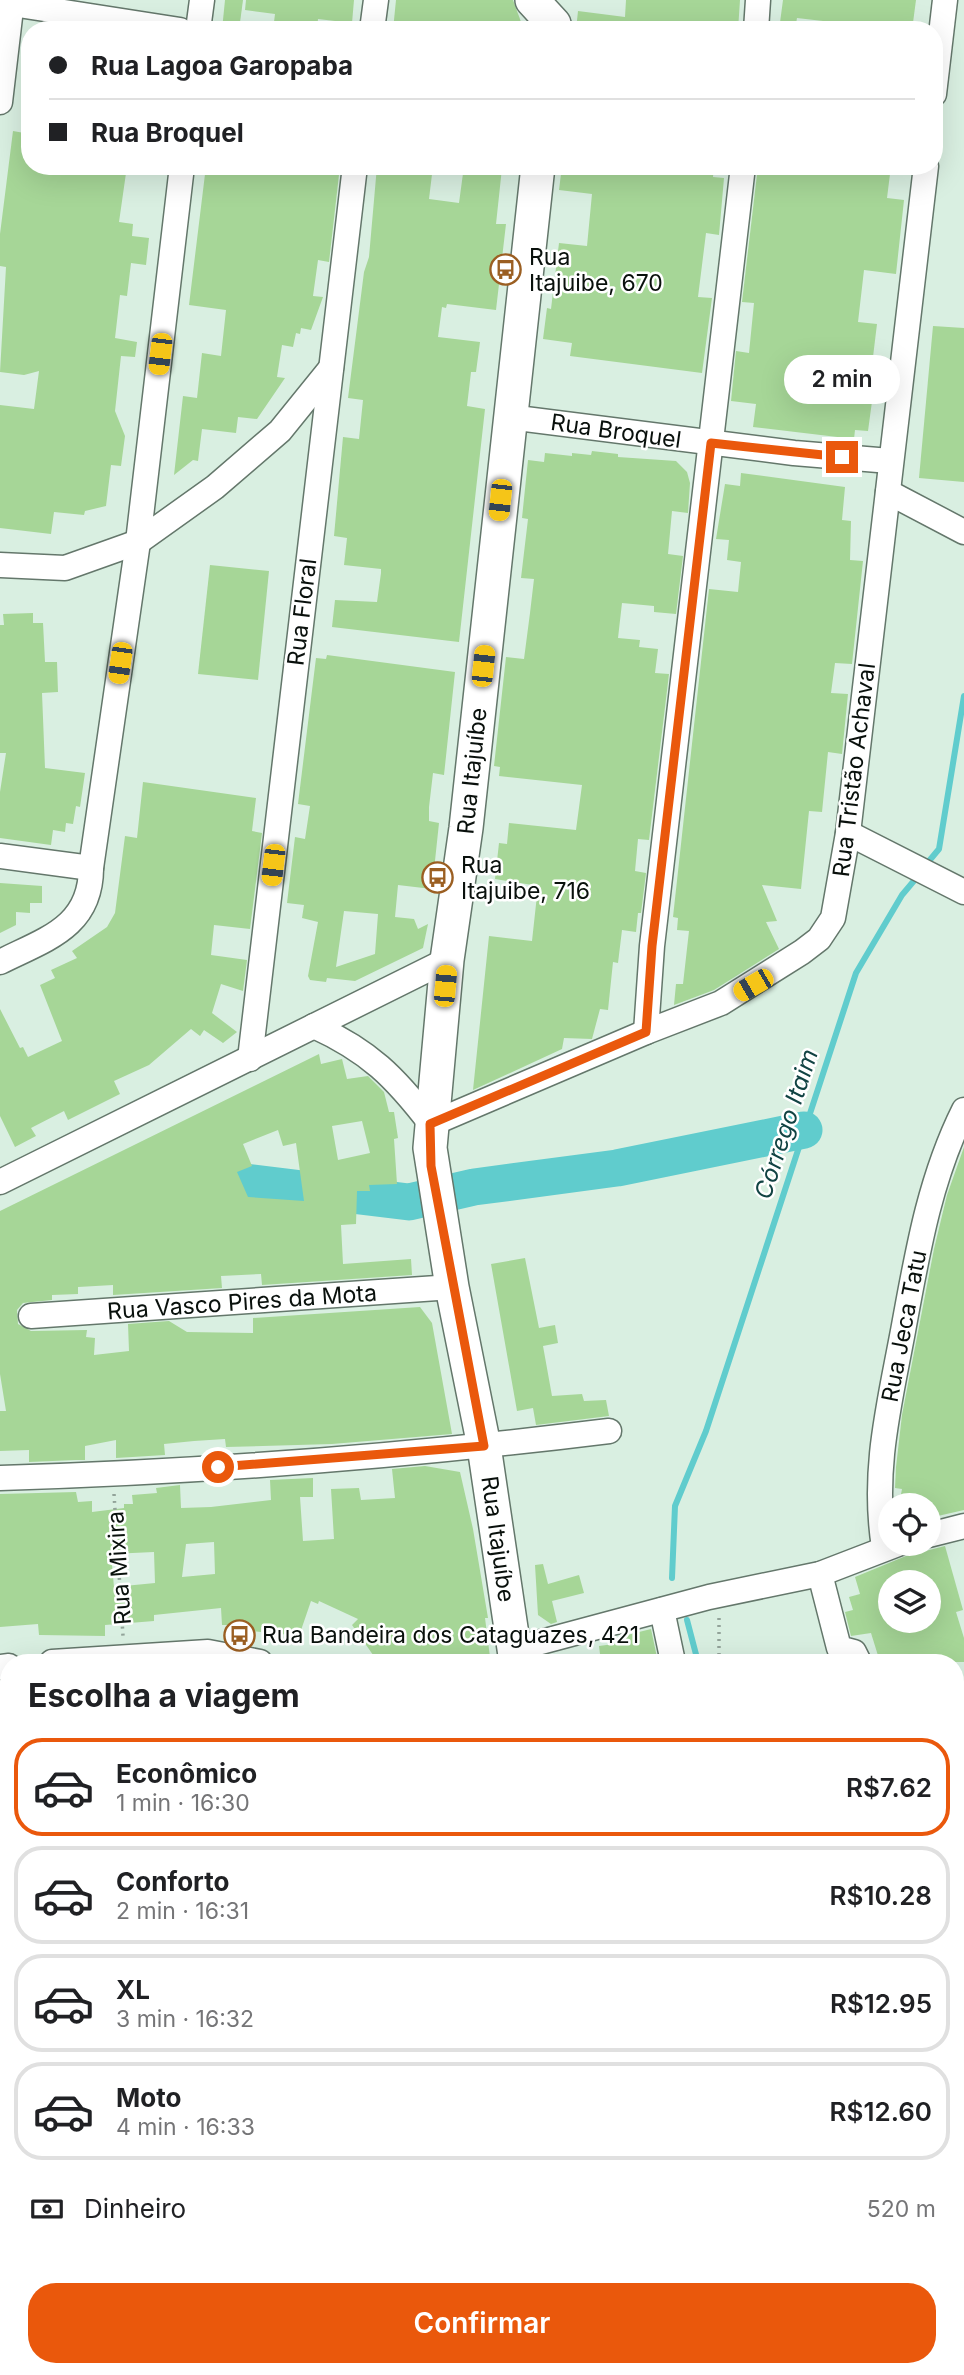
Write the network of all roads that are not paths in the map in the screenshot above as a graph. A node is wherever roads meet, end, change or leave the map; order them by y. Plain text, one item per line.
1 (202, 0) edge
2 (376, 0) edge
3 (532, 0) edge
4 (758, 0) edge
5 (945, 0) edge
6 (12, 2) edge
7 (555, 18) edge
8 (126, 21) edge
9 (199, 21) edge
10 (373, 21) edge
11 (757, 21) edge
12 (943, 21) edge
13 (0, 102) edge
14 (181, 175) edge
15 (354, 175) edge
16 (537, 175) edge
17 (742, 175) edge
18 (925, 175) edge
19 (331, 368) junction
20 (509, 417) junction
21 (711, 443) junction
22 (890, 461) junction
23 (888, 492) junction
24 (964, 532) edge
25 (138, 541) junction
26 (0, 565) edge
27 (848, 833) junction
28 (0, 856) edge
29 (91, 868) junction
30 (956, 888) edge
31 (447, 960) junction
32 (0, 962) edge
33 (314, 1026) junction
34 (646, 1032) junction
35 (250, 1059) junction
36 (964, 1110) edge
37 (430, 1124) junction
38 (958, 1135) edge
39 (0, 1182) edge
40 (453, 1287) junction
41 (31, 1316) dead end
42 (609, 1432) dead end
43 (484, 1446) junction
44 (0, 1478) edge
45 (879, 1493) edge
46 (964, 1526) edge
47 (941, 1532) edge
48 (878, 1550) edge
49 (820, 1574) junction
50 (665, 1609) junction
51 (187, 1654) edge
52 (218, 1654) edge
53 (515, 1654) edge
54 (521, 1654) edge
55 (672, 1654) edge
56 (855, 1654) edge

1 - 9 street
2 - 10 street
3 - 7 main road
4 - 11 street
5 - 12 street
6 - 8 street
6 - 13 street
14 - 25 street
15 - 19 street, Rua Floral
16 - 20 main road, Rua Itajuíbe
17 - 21 street
18 - 22 street, Rua Tristão Achaval
19 - 25 street
19 - 35 street, Rua Floral
20 - 21 street, Rua Broquel
20 - 31 main road, Rua Itajuíbe
21 - 22 street, Rua Broquel
21 - 34 street
22 - 23 street, Rua Tristão Achaval
23 - 24 street
23 - 27 street, Rua Tristão Achaval
25 - 26 street
25 - 29 street
27 - 30 street
27 - 34 street, Rua Tristão Achaval
28 - 29 street
29 - 32 street
31 - 33 street
31 - 37 main road, Rua Itajuíbe
33 - 35 street
33 - 37 street
34 - 37 street, Rua Tristão Achaval
35 - 39 street
36 - 38 street, Rua Jeca Tatu
37 - 40 main road, Rua Itajuíbe
38 - 45 street, Rua Jeca Tatu
40 - 41 street, Rua Vasco Pires da Mota
40 - 43 main road, Rua Itajuíbe
42 - 43 street
43 - 44 street
43 - 53 main road, Rua Itajuíbe
46 - 47 street
48 - 49 street
49 - 50 street
49 - 56 street
50 - 54 street
50 - 55 street
51 - 52 street

